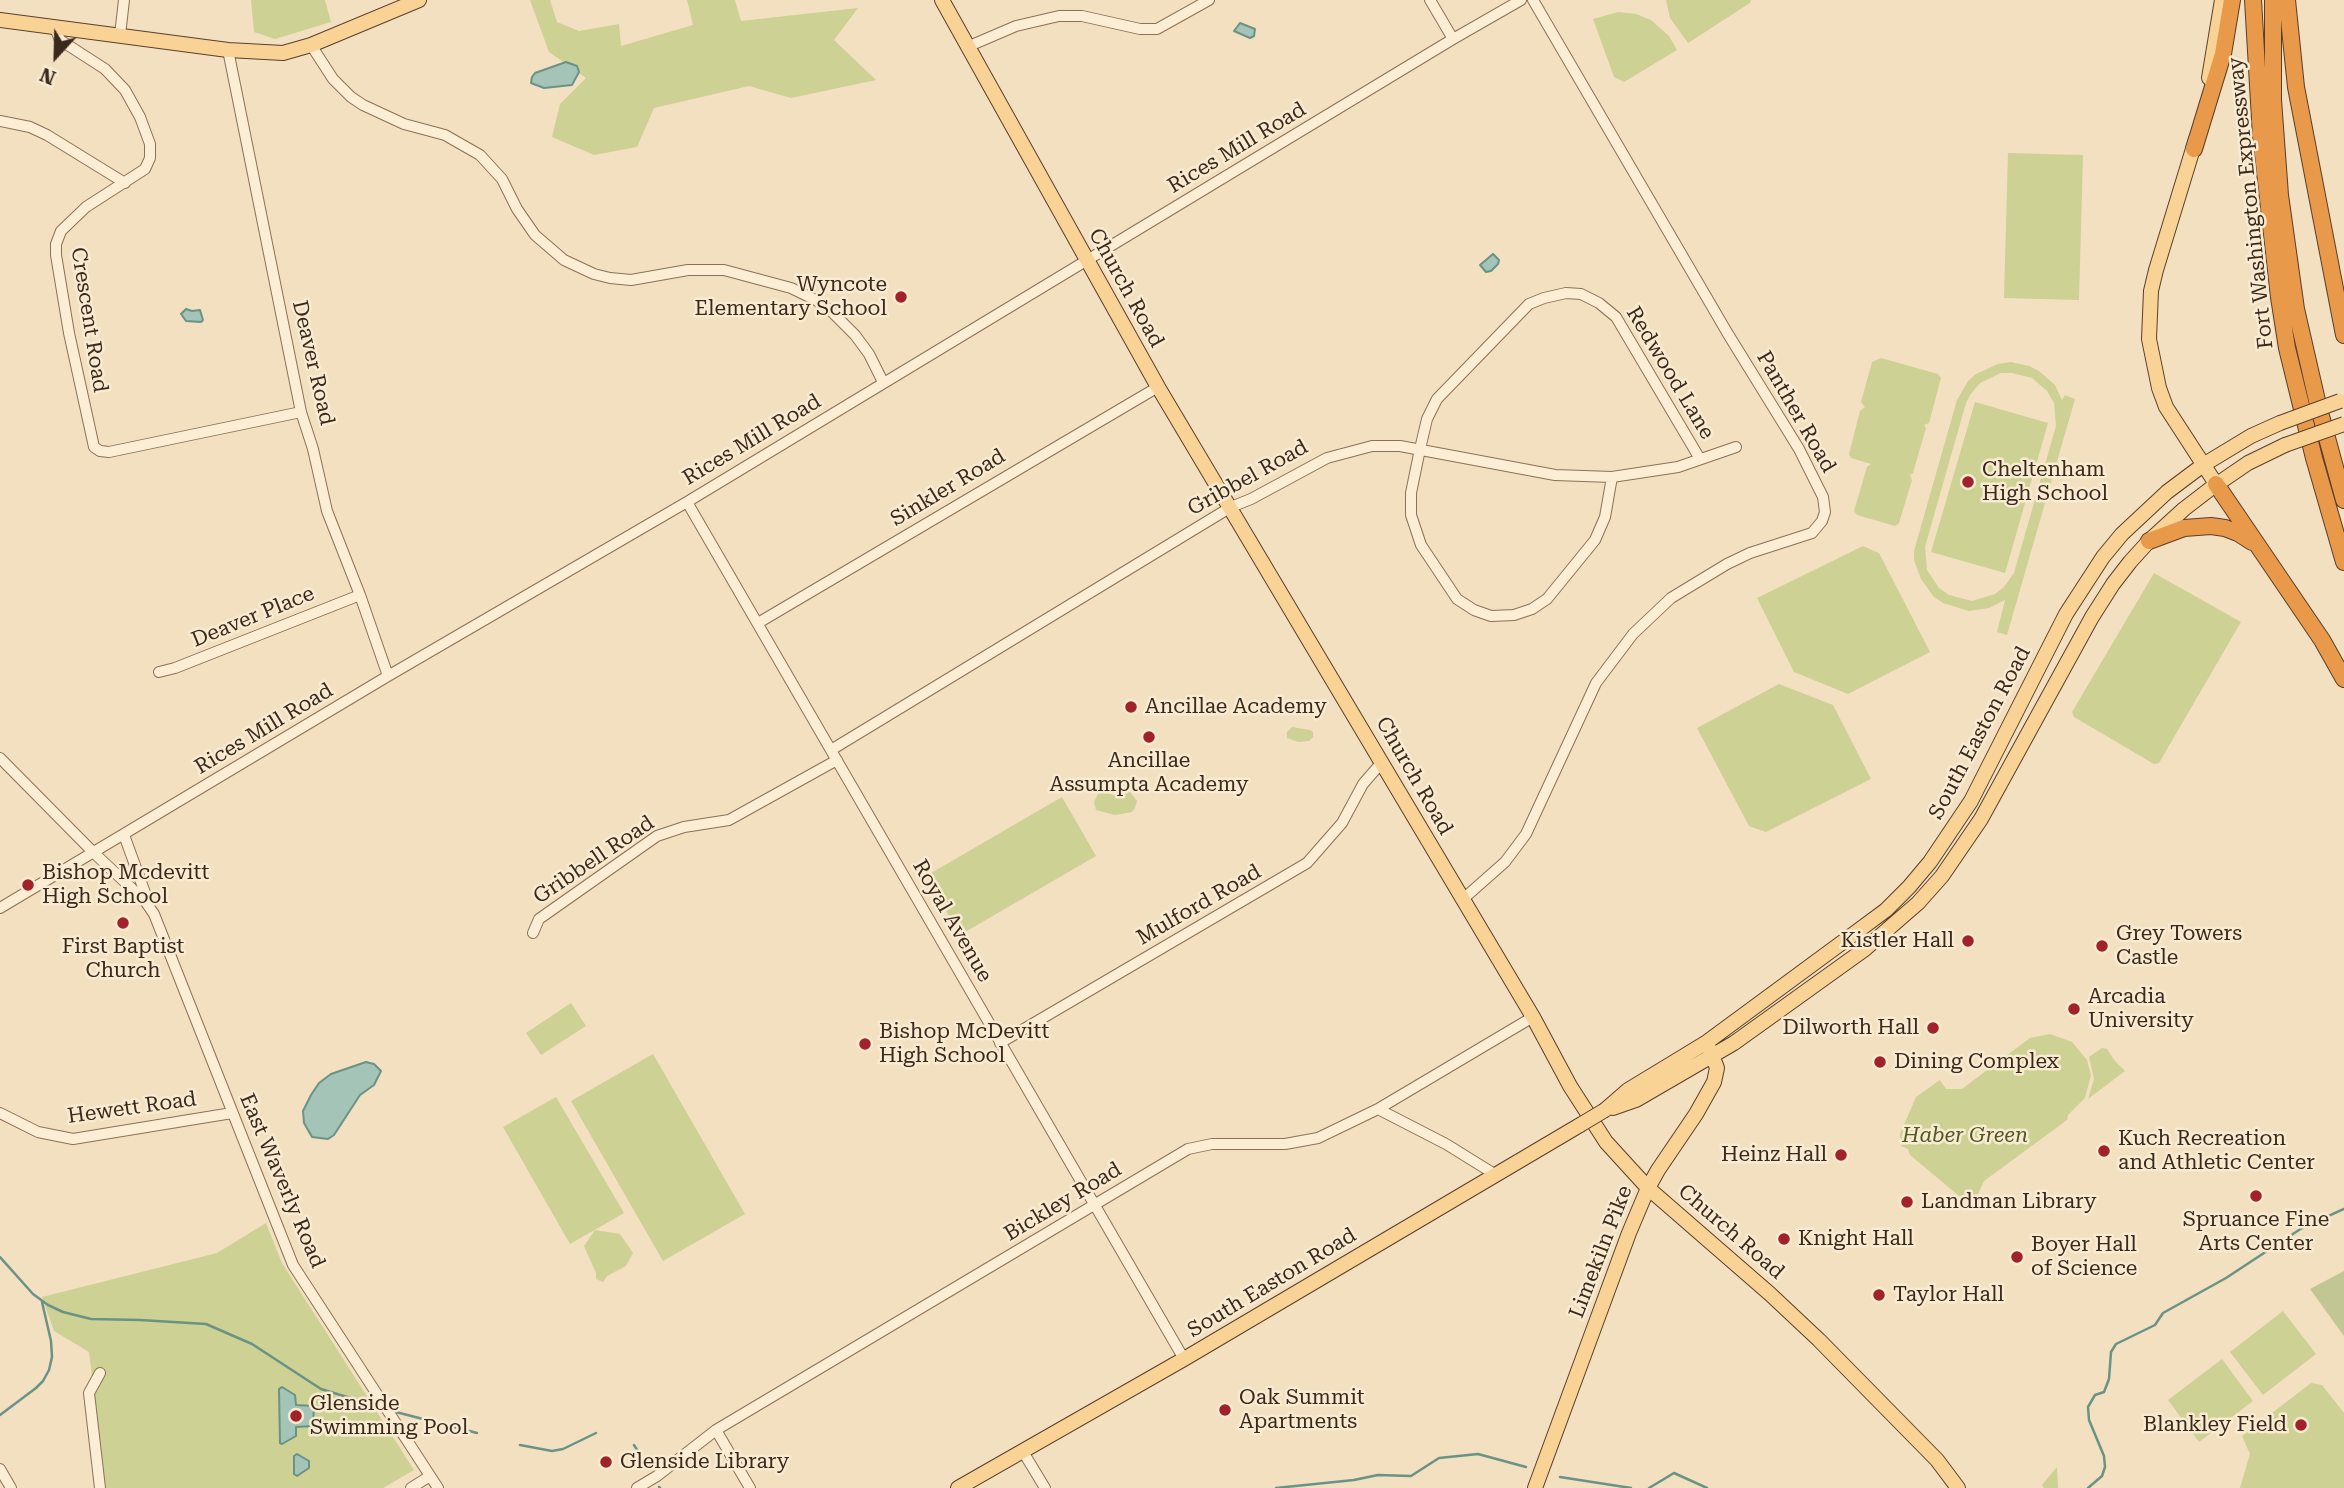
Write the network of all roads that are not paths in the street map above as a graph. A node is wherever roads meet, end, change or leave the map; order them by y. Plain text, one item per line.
1 (124, 0) edge
2 (419, 0) edge
3 (942, 0) edge
4 (1209, 0) edge
5 (1430, 0) edge
6 (1521, 0) edge
7 (1533, 0) edge
8 (2222, 0) edge
9 (2232, 0) edge
10 (2253, 0) edge
11 (2273, 0) edge
12 (2287, 0) edge
13 (0, 20) edge
14 (55, 28) junction
15 (120, 35) junction
16 (1453, 39) junction
17 (310, 45) junction
18 (967, 47) junction
19 (228, 50) junction
20 (0, 121) edge
21 (2194, 149) junction
22 (125, 183) junction
23 (1088, 262) junction
24 (2343, 329) edge
25 (883, 382) junction
26 (1158, 387) junction
27 (2342, 401) edge
28 (301, 412) junction
29 (2344, 424) edge
30 (1736, 447) dead end
31 (1420, 449) junction
32 (1700, 459) junction
33 (2203, 465) junction
34 (1612, 478) junction
35 (2216, 484) junction
36 (2344, 500) edge
37 (687, 502) junction
38 (1231, 507) junction
39 (2149, 541) junction
40 (2261, 550) junction
41 (2344, 562) edge
42 (360, 595) junction
43 (758, 623) junction
44 (159, 672) dead end
45 (388, 676) junction
46 (2344, 680) edge
47 (834, 755) junction
48 (0, 758) edge
49 (1382, 762) junction
50 (1978, 787) junction
51 (1994, 796) junction
52 (124, 835) junction
53 (93, 852) junction
54 (1462, 900) junction
55 (150, 906) junction
56 (0, 908) edge
57 (533, 933) dead end
58 (1533, 1017) junction
59 (1000, 1043) junction
60 (1710, 1049) junction
61 (1378, 1109) junction
62 (0, 1113) edge
63 (232, 1113) junction
64 (1496, 1175) junction
65 (1648, 1188) junction
66 (1094, 1206) junction
67 (1184, 1359) junction
68 (100, 1373) dead end
69 (716, 1430) junction
70 (1022, 1450) junction
71 (0, 1469) edge
72 (430, 1476) junction
73 (11, 1488) edge
74 (100, 1488) edge
75 (411, 1488) edge
76 (438, 1488) edge
77 (637, 1488) edge
78 (750, 1488) edge
79 (958, 1488) edge
80 (1045, 1488) edge
81 (1535, 1488) edge
82 (1958, 1488) edge

1 - 15 street
2 - 17 main road
3 - 18 main road, Church Road
4 - 18 street
5 - 16 street
6 - 16 street, Rices Mill Road
7 - 54 street, Panther Road
8 - 21 main road
9 - 21 highway
10 - 41 highway, Fort Washington Expressway
11 - 36 highway, Fort Washington Expressway
12 - 24 highway
13 - 14 main road
14 - 15 main road
14 - 22 street, Crescent Road
15 - 19 main road
16 - 23 street, Rices Mill Road
17 - 19 main road
17 - 25 street
18 - 23 main road, Church Road
19 - 28 street, Deaver Road
20 - 22 street
21 - 33 main road
22 - 28 street, Crescent Road
23 - 25 street, Rices Mill Road
23 - 26 main road, Church Road
25 - 37 street, Rices Mill Road
26 - 38 main road, Church Road
26 - 43 street, Sinkler Road
27 - 33 main road, South Easton Road, bridge
28 - 42 street, Deaver Road
29 - 35 main road, South Easton Road, bridge
30 - 32 street, Gribbel Road
31 - 32 street, Redwood Lane
31 - 34 street, Gribbel Road
31 - 34 street, Redwood Lane
31 - 38 street, Gribbel Road
32 - 34 street, Gribbel Road
33 - 35 main road
33 - 50 main road, South Easton Road
35 - 39 main road, South Easton Road
35 - 40 highway
37 - 43 street, Royal Avenue
37 - 45 street, Rices Mill Road
38 - 47 street, Gribbel Road
38 - 49 main road, Church Road
39 - 40 highway
39 - 51 main road, South Easton Road
40 - 46 highway
42 - 44 street, Deaver Place
42 - 45 street, Deaver Road
43 - 47 street, Royal Avenue
45 - 52 street, Rices Mill Road
47 - 57 street, Gribbell Road
47 - 59 street, Royal Avenue
48 - 53 street, East Waverly Road
49 - 54 main road, Church Road
49 - 59 street, Mulford Road
50 - 51 main road
50 - 60 main road, South Easton Road
51 - 60 main road, South Easton Road
52 - 53 street, Rices Mill Road
52 - 55 street, East Waverly Road
53 - 55 street, East Waverly Road
53 - 56 street, Rices Mill Road
54 - 58 main road, Church Road
55 - 63 street, East Waverly Road
58 - 61 street, Bickley Road
58 - 65 main road, Church Road
59 - 66 street, Royal Avenue
60 - 64 main road, South Easton Road, bridge
60 - 65 main road, Limekiln Pike
61 - 64 street
61 - 66 street, Bickley Road
62 - 63 street, Hewett Road
63 - 72 street, East Waverly Road
64 - 67 main road, South Easton Road
65 - 81 main road, Limekiln Pike
65 - 82 main road, Church Road
66 - 67 street, Royal Avenue
66 - 69 street, Bickley Road
67 - 70 main road, South Easton Road
68 - 74 street
69 - 77 street, Bickley Road
69 - 78 street
70 - 79 main road, South Easton Road
70 - 80 street
71 - 73 street
72 - 75 street
72 - 76 street, East Waverly Road

